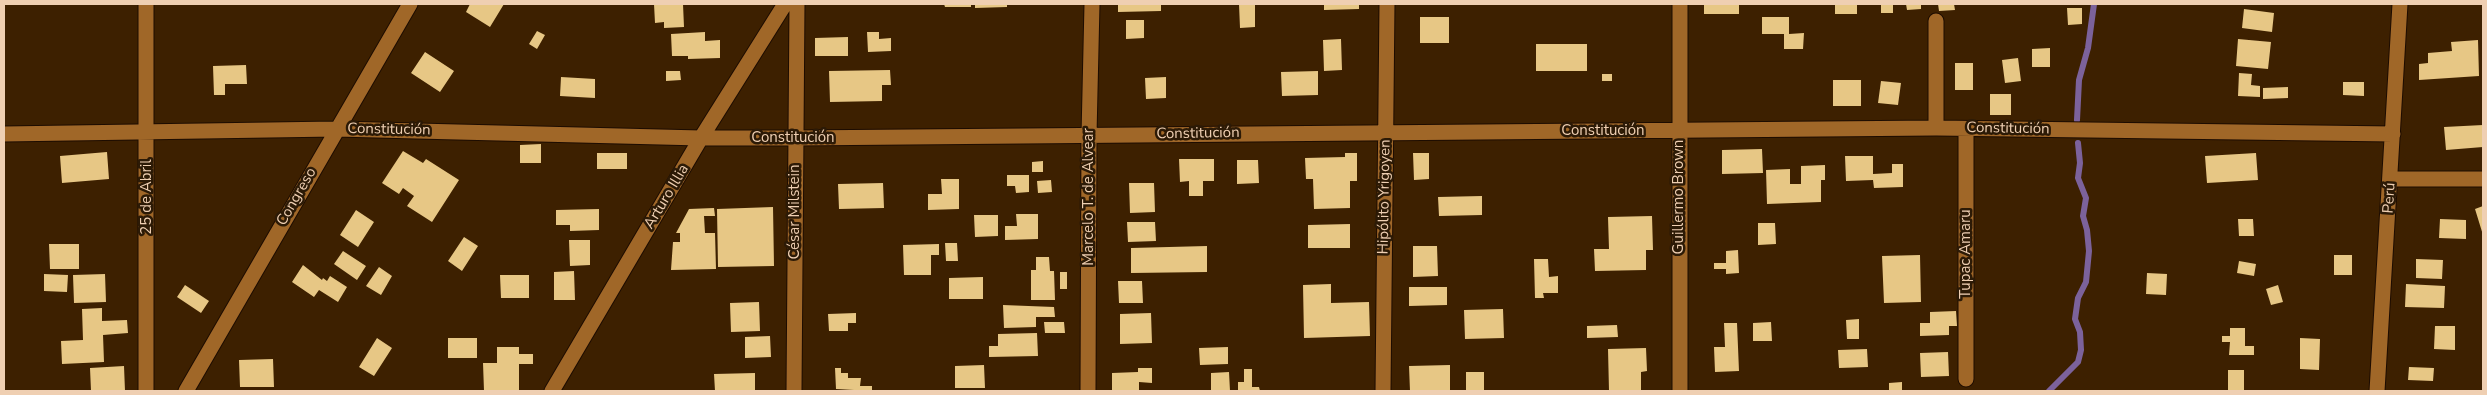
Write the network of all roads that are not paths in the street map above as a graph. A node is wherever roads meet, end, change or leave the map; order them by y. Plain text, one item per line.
1 (146, 4) edge
2 (410, 4) edge
3 (785, 4) edge
4 (797, 4) edge
5 (1092, 4) edge
6 (1387, 4) edge
7 (1680, 4) edge
8 (2400, 4) edge
9 (1936, 21) dead end
10 (1936, 128) junction
11 (1966, 128) junction
12 (336, 129) junction
13 (1679, 130) junction
14 (148, 132) junction
15 (1386, 133) junction
16 (4, 134) edge
17 (2393, 134) junction
18 (1089, 135) junction
19 (701, 138) junction
20 (795, 138) junction
21 (2391, 179) junction
22 (2483, 179) edge
23 (1966, 379) dead end
24 (146, 391) edge
25 (186, 391) edge
26 (552, 391) edge
27 (794, 391) edge
28 (1088, 391) edge
29 (1383, 391) edge
30 (1680, 391) edge
31 (2377, 391) edge

1 - 14 street, 25 de Abril
2 - 12 street, Congreso
3 - 19 street, Arturo Illia
4 - 20 street, César Milstein
5 - 18 street, Marcelo T. de Alvear
6 - 15 street, Hipólito Yrigoyen
7 - 13 street, Guillermo Brown
8 - 17 street, Perú
9 - 10 street
10 - 11 street, Constitución
10 - 13 street, Constitución
11 - 17 street, Constitución
11 - 23 street, Tupac Amaru
12 - 14 street, Constitución
12 - 19 street, Constitución
12 - 25 street, Congreso
13 - 15 street, Constitución
13 - 30 street, Guillermo Brown
14 - 16 street, Constitución
14 - 24 street, 25 de Abril
15 - 18 street, Constitución
15 - 29 street, Hipólito Yrigoyen
17 - 21 street, Perú
18 - 20 street, Constitución
18 - 28 street, Marcelo T. de Alvear
19 - 20 street, Constitución
19 - 26 street, Arturo Illia
20 - 27 street, César Milstein
21 - 22 street
21 - 31 street, Perú

